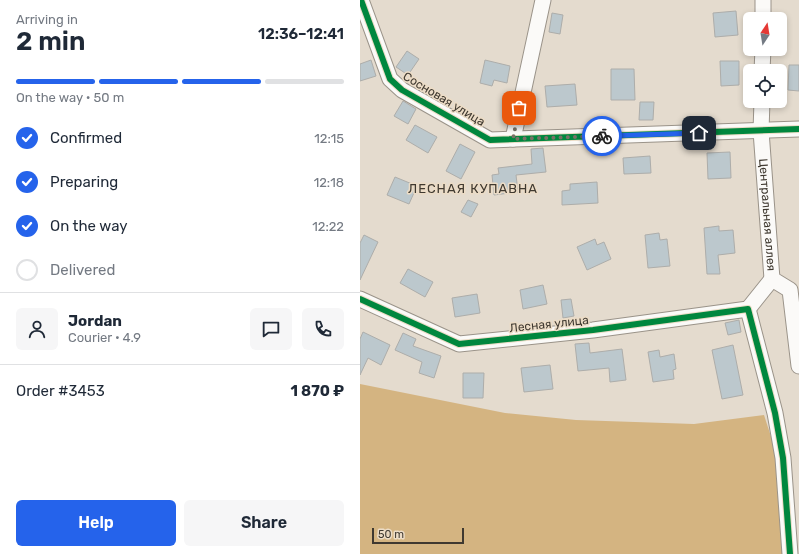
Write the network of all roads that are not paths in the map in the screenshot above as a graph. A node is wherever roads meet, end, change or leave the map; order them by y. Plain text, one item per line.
1 (361, 0) edge
2 (543, 0) edge
3 (763, 0) edge
4 (763, 12) edge
5 (762, 108) edge
6 (799, 129) edge
7 (761, 131) junction
8 (513, 139) junction
9 (772, 278) junction
10 (360, 298) edge
11 (748, 309) junction
12 (799, 366) edge
13 (790, 554) edge

1 - 8 street, Сосновая улица
2 - 8 street
3 - 4 street
5 - 7 street, Центральная аллея
6 - 7 street, Сосновая улица
7 - 8 street, Сосновая улица
7 - 9 street, Центральная аллея
9 - 11 street
9 - 12 street, Центральная аллея
10 - 11 street, Лесная улица
11 - 13 street

